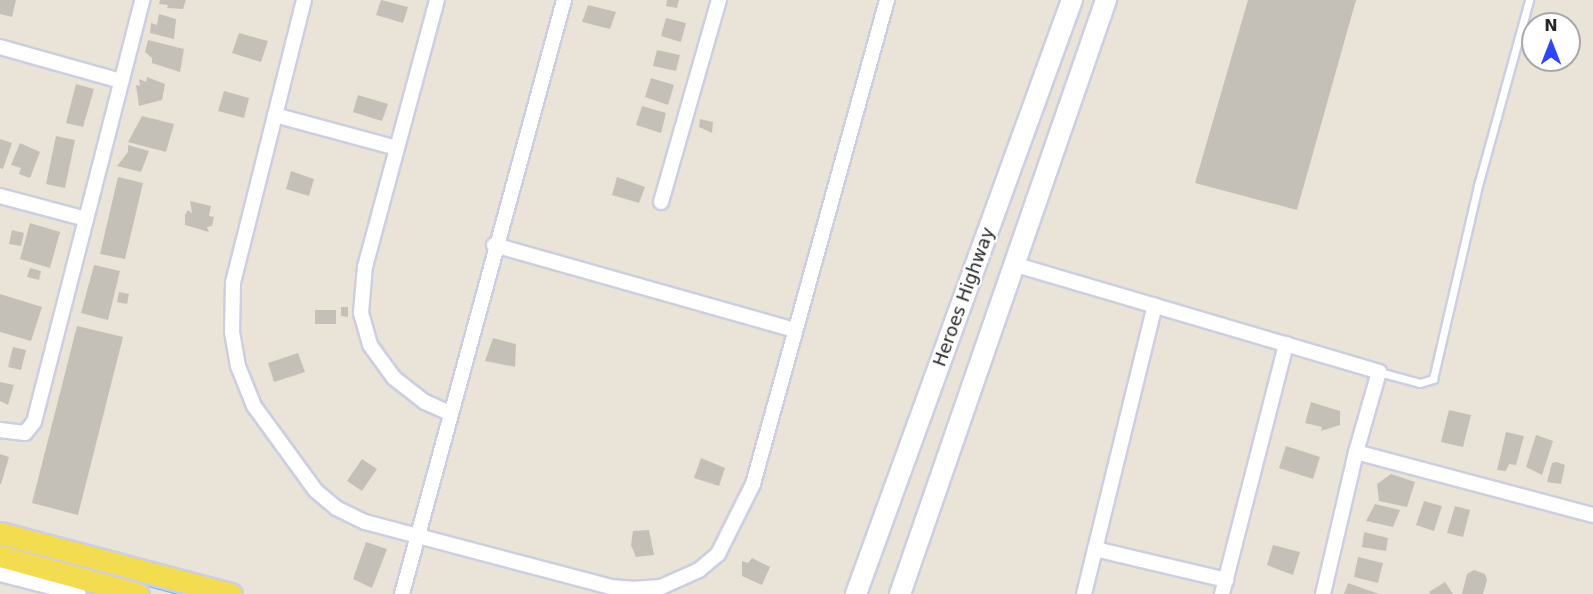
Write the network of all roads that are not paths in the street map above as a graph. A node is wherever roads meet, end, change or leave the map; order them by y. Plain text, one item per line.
1 (142, 0) edge
2 (304, 0) edge
3 (437, 0) edge
4 (564, 0) edge
5 (719, 0) edge
6 (887, 0) edge
7 (1072, 0) edge
8 (1106, 0) edge
9 (1529, 0) edge
10 (0, 47) edge
11 (121, 81) junction
12 (275, 116) junction
13 (397, 148) junction
14 (0, 196) edge
15 (661, 202) dead end
16 (86, 219) junction
17 (494, 245) junction
18 (1013, 264) junction
19 (1155, 306) junction
20 (794, 330) junction
21 (1286, 344) junction
22 (1379, 372) junction
23 (450, 413) junction
24 (0, 430) edge
25 (1356, 452) junction
26 (1593, 515) edge
27 (0, 533) edge
28 (416, 536) junction
29 (1095, 549) junction
30 (0, 556) edge
31 (0, 574) edge
32 (1226, 580) junction
33 (80, 594) edge
34 (138, 594) edge
35 (231, 594) edge
36 (402, 594) edge
37 (856, 594) edge
38 (900, 594) edge
39 (1084, 594) edge
40 (1222, 594) edge
41 (1323, 594) edge

1 - 11 street
2 - 12 street
3 - 13 street
4 - 17 street
5 - 15 street
6 - 20 street
7 - 37 main road, Heroes Highway
8 - 18 main road, Heroes Highway
9 - 22 lane
10 - 11 street
11 - 16 street
12 - 13 street
12 - 28 street
13 - 23 street
14 - 16 street
16 - 24 street
17 - 20 street
17 - 23 street
18 - 19 street
18 - 38 main road, Heroes Highway
19 - 21 street
19 - 29 street
20 - 28 street
21 - 22 street
21 - 32 street
22 - 25 street
23 - 28 street
25 - 26 street
25 - 41 street
27 - 35 main road
28 - 36 street
29 - 32 street
29 - 39 street
30 - 34 main road
31 - 33 street
32 - 40 street

